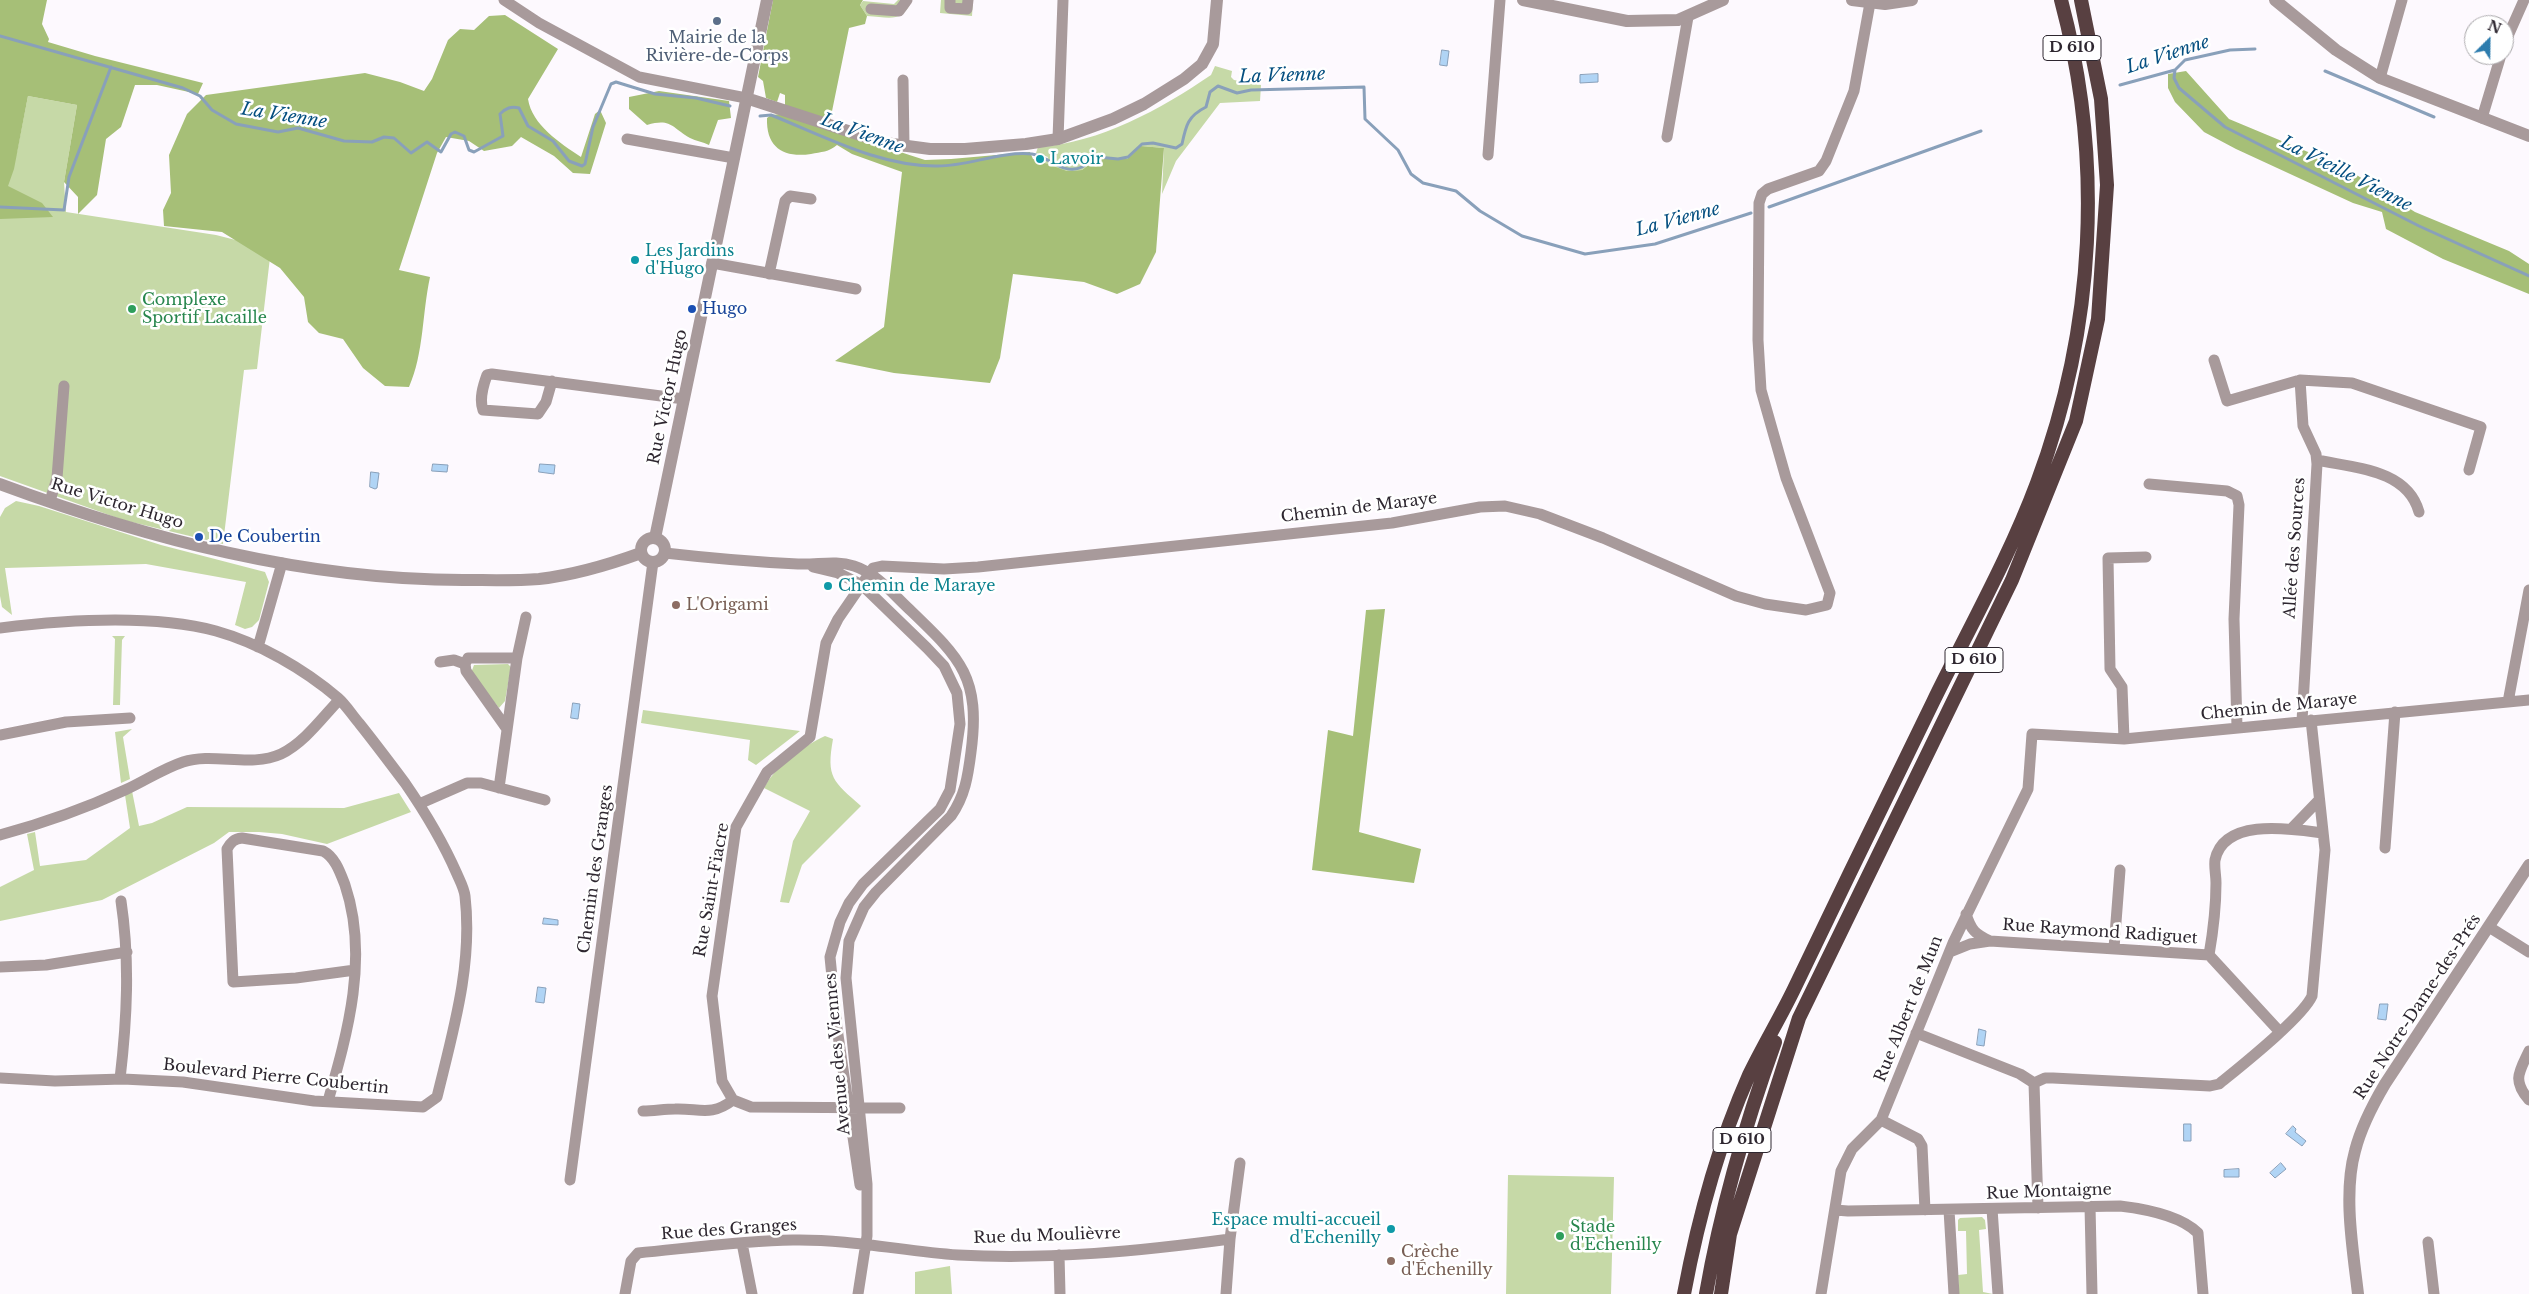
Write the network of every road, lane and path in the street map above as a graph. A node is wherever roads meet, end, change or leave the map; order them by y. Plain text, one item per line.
1 (504, 0) edge
2 (767, 0) edge
3 (907, 0) edge
4 (950, 0) edge
5 (968, 0) edge
6 (1063, 0) edge
7 (1217, 0) edge
8 (1500, 0) edge
9 (1524, 0) edge
10 (1723, 0) edge
11 (1852, 0) edge
12 (1912, 0) edge
13 (2061, 0) edge
14 (2081, 0) edge
15 (2275, 0) edge
16 (2402, 0) edge
17 (2524, 0) edge
18 (1870, 3) junction
19 (871, 9) dead end
20 (1688, 17) junction
21 (2514, 22) edge
22 (2498, 65) edge
23 (2380, 78) junction
24 (903, 80) dead end
25 (746, 98) junction
26 (2482, 118) junction
27 (2529, 136) edge
28 (1667, 137) dead end
29 (627, 138) dead end
30 (1058, 139) junction
31 (904, 146) junction
32 (1488, 155) dead end
33 (734, 158) junction
34 (810, 199) dead end
35 (712, 263) junction
36 (769, 274) junction
37 (856, 289) dead end
38 (2214, 360) dead end
39 (2300, 380) junction
40 (552, 381) junction
41 (64, 386) dead end
42 (684, 398) junction
43 (2317, 460) junction
44 (2469, 470) dead end
45 (2149, 484) dead end
46 (1, 486) edge
47 (50, 501) junction
48 (2419, 512) dead end
49 (655, 538) junction
50 (665, 552) junction
51 (641, 553) junction
52 (2146, 557) dead end
53 (653, 562) junction
54 (282, 563) junction
55 (802, 564) junction
56 (869, 573) junction
57 (862, 585) junction
58 (2529, 590) edge
59 (526, 616) dead end
60 (0, 628) edge
61 (258, 647) junction
62 (517, 658) junction
63 (440, 662) dead end
64 (465, 664) junction
65 (339, 700) junction
66 (2529, 700) edge
67 (2508, 702) junction
68 (2395, 712) junction
69 (130, 718) dead end
70 (2306, 720) junction
71 (2237, 728) junction
72 (507, 729) junction
73 (2032, 734) joint
74 (0, 735) edge
75 (2124, 739) junction
76 (499, 788) junction
77 (545, 800) dead end
78 (2319, 800) junction
79 (419, 804) junction
80 (2292, 828) junction
81 (2323, 832) junction
82 (0, 835) edge
83 (2386, 848) dead end
84 (2529, 865) edge
85 (2120, 870) dead end
86 (120, 901) dead end
87 (1966, 914) junction
88 (2489, 927) junction
89 (1990, 941) junction
90 (2114, 948) junction
91 (127, 952) junction
92 (1950, 952) junction
93 (2529, 952) edge
94 (2209, 955) junction
95 (0, 967) edge
96 (354, 970) junction
97 (1794, 990) junction
98 (2279, 1032) junction
99 (1916, 1033) junction
100 (2529, 1050) edge
101 (0, 1078) edge
102 (120, 1079) junction
103 (2034, 1083) junction
104 (733, 1100) junction
105 (2529, 1100) edge
106 (328, 1101) junction
107 (854, 1107) junction
108 (900, 1108) dead end
109 (643, 1112) dead end
110 (1881, 1120) junction
111 (1240, 1163) dead end
112 (570, 1180) dead end
113 (2090, 1206) junction
114 (2038, 1208) junction
115 (1835, 1210) junction
116 (1925, 1210) junction
117 (1949, 1210) junction
118 (1992, 1210) junction
119 (1230, 1239) junction
120 (2428, 1242) dead end
121 (742, 1243) junction
122 (866, 1243) junction
123 (1059, 1255) junction
124 (625, 1294) edge
125 (752, 1294) edge
126 (858, 1294) edge
127 (1060, 1294) edge
128 (1226, 1294) edge
129 (1684, 1294) edge
130 (1706, 1294) edge
131 (1721, 1294) edge
132 (1821, 1294) edge
133 (1954, 1294) edge
134 (1998, 1294) edge
135 (2092, 1294) edge
136 (2203, 1294) edge
137 (2358, 1294) edge
138 (2434, 1294) edge

1 - 25 street
2 - 25 street, Rue Victor Hugo
3 - 19 street
4 - 5 street
6 - 30 street
7 - 30 street
8 - 32 street
9 - 20 street
10 - 20 street
11 - 18 street
12 - 18 street
13 - 97 highway, D 610
14 - 131 highway, D 610
15 - 23 street
16 - 23 street
17 - 21 street
18 - 56 street, Chemin de Maraye
20 - 28 street
22 - 26 street
23 - 26 street
24 - 31 street
25 - 31 street
25 - 33 street, Rue Victor Hugo
26 - 27 street
29 - 33 street
30 - 31 street
33 - 35 street, Rue Victor Hugo
34 - 36 street
35 - 36 street
35 - 42 street, Rue Victor Hugo
36 - 37 street
38 - 39 street
39 - 43 street, Allée des Sources
39 - 44 street
40 - 40 street
40 - 42 street
41 - 47 street
42 - 49 street, Rue Victor Hugo
43 - 48 street
43 - 70 street, Allée des Sources
45 - 71 street
46 - 47 street, Rue Victor Hugo
47 - 54 street, Rue Victor Hugo
49 - 50 street
49 - 51 street
50 - 53 street
50 - 55 street, Avenue des Viennes
51 - 53 street
51 - 54 street, Rue Victor Hugo
52 - 75 street
53 - 112 street, Chemin des Granges
54 - 61 street
55 - 56 street, Avenue des Viennes
55 - 57 street, Avenue des Viennes
56 - 57 street, Rue Saint-Fiacre
56 - 107 street, Avenue des Viennes
57 - 104 street, Rue Saint-Fiacre
57 - 107 street, Avenue des Viennes
58 - 67 street
59 - 62 street
60 - 61 street, Boulevard Pierre Coubertin
61 - 65 street, Boulevard Pierre Coubertin
62 - 64 street
62 - 72 street
63 - 64 street
64 - 72 street
65 - 79 street, Boulevard Pierre Coubertin
65 - 82 street
66 - 67 street, Chemin de Maraye
67 - 68 street, Chemin de Maraye
68 - 70 street, Chemin de Maraye
68 - 83 street
69 - 74 street
70 - 71 street, Chemin de Maraye
70 - 78 street, Allée des Sources
71 - 75 street, Chemin de Maraye
72 - 76 street
73 - 75 street, Chemin de Maraye
73 - 87 street, Rue Albert de Mun
76 - 77 street
76 - 79 street
78 - 80 street
78 - 81 street, Allée des Sources
79 - 106 street, Boulevard Pierre Coubertin
80 - 81 street
80 - 94 street
81 - 98 street, Allée des Sources
84 - 88 street, Rue Notre-Dame-des-Prés
85 - 90 street
86 - 91 street
87 - 89 street, Rue Raymond Radiguet
87 - 92 street, Rue Albert de Mun
88 - 93 street
88 - 137 street, Rue Notre-Dame-des-Prés
89 - 90 street, Rue Raymond Radiguet
89 - 92 street, Rue Raymond Radiguet
90 - 94 street, Rue Raymond Radiguet
91 - 95 street
91 - 102 street
92 - 99 street, Rue Albert de Mun
94 - 98 street
96 - 96 street
96 - 106 street
97 - 129 highway
97 - 130 highway, D 610
98 - 103 street, Allée des Sources
99 - 103 street
99 - 110 street, Rue Albert de Mun
100 - 105 street
101 - 102 street, Boulevard Pierre Coubertin
102 - 106 street, Boulevard Pierre Coubertin
103 - 114 street
104 - 107 street
104 - 109 street
107 - 108 street
107 - 122 street, Avenue des Viennes
110 - 115 street, Rue Albert de Mun
110 - 116 street
111 - 119 street
113 - 114 street, Rue Montaigne
113 - 135 street
113 - 136 street, Rue Montaigne
114 - 118 street, Rue Montaigne
115 - 116 street, Rue Montaigne
115 - 132 street, Rue Albert de Mun
116 - 117 street, Rue Montaigne
117 - 118 street, Rue Montaigne
117 - 133 street
118 - 134 street
119 - 123 street, Rue du Moulièvre
119 - 128 street
120 - 138 street
121 - 122 street, Rue des Granges
121 - 124 street, Rue des Granges
121 - 125 street
122 - 123 street, Rue du Moulièvre
122 - 126 street, Avenue des Viennes
123 - 127 street

